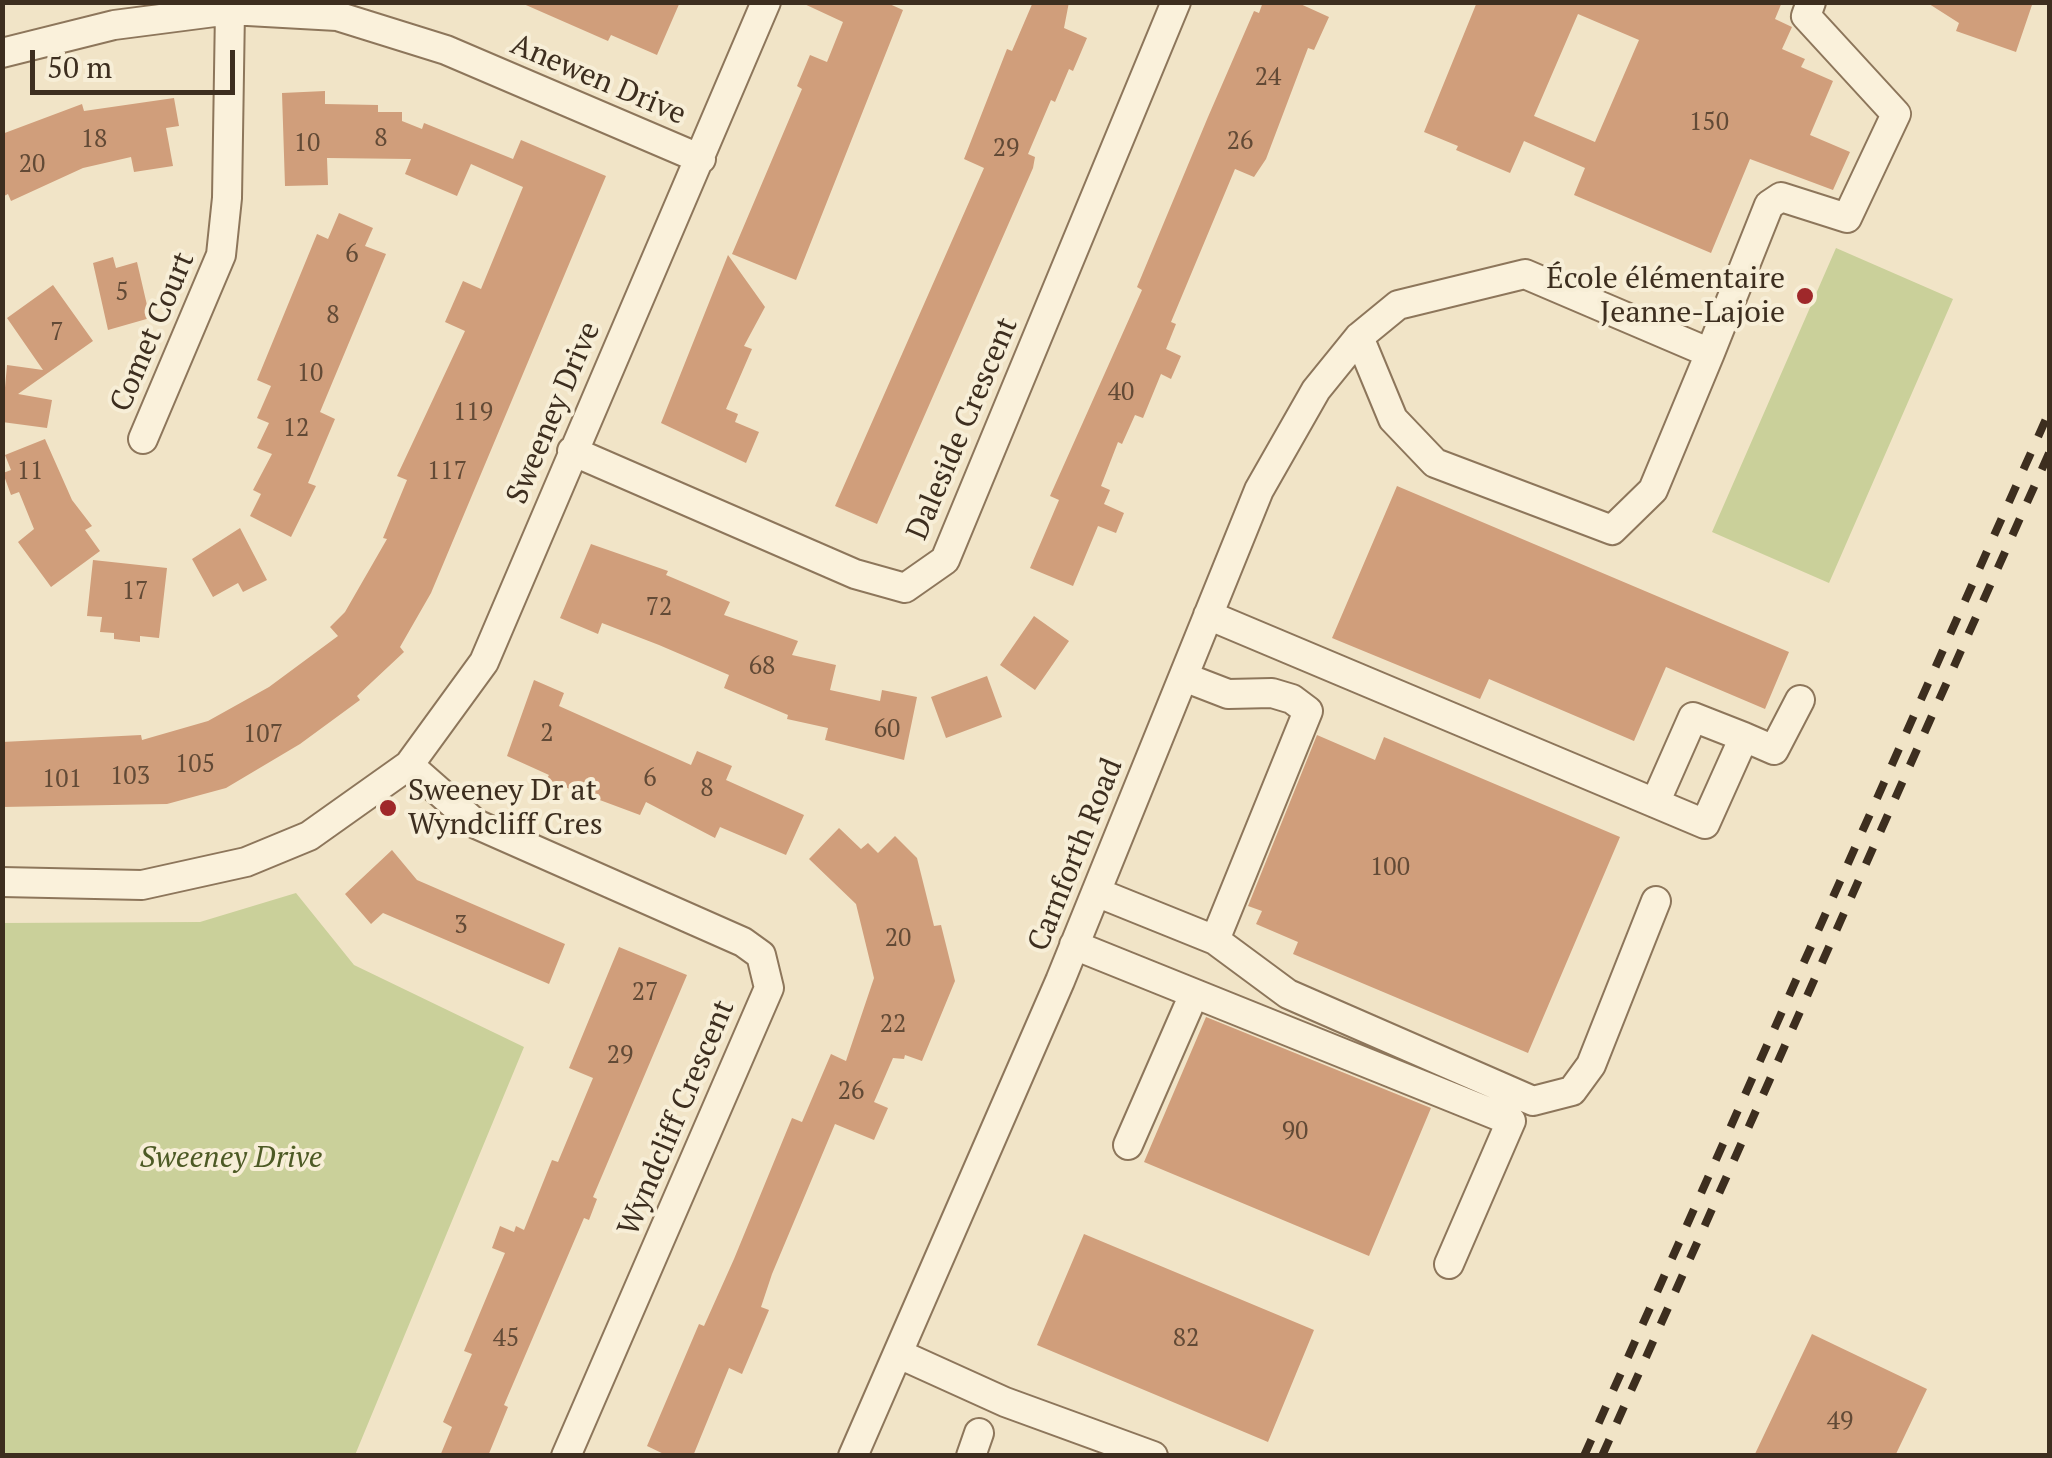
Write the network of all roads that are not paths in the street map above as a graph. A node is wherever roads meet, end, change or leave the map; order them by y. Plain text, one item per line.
1 (766, 2) edge
2 (1176, 2) edge
3 (1812, 2) edge
4 (230, 10) junction
5 (2, 52) edge
6 (701, 158) junction
7 (1359, 337) junction
8 (1710, 353) junction
9 (143, 438) dead end
10 (572, 451) junction
11 (1208, 615) junction
12 (1184, 676) junction
13 (1800, 700) dead end
14 (1744, 737) junction
15 (409, 765) junction
16 (1655, 803) junction
17 (2, 882) edge
18 (1096, 892) junction
19 (1656, 900) dead end
20 (1215, 940) junction
21 (1074, 945) junction
22 (1194, 994) junction
23 (1128, 1145) dead end
24 (1449, 1264) dead end
25 (898, 1354) junction
26 (853, 1455) edge
27 (566, 1456) edge
28 (1152, 1456) edge

1 - 6 street, Sweeney Drive
2 - 10 street, Daleside Crescent
3 - 8 street
4 - 5 street, Anewen Drive
4 - 6 street, Anewen Drive
4 - 9 street, Comet Court
6 - 10 street, Sweeney Drive
7 - 8 street, Carnforth Road
7 - 8 street
7 - 11 street, Carnforth Road
10 - 15 street, Sweeney Drive
11 - 12 street, Carnforth Road
11 - 16 street
12 - 18 street, Carnforth Road
12 - 20 street
13 - 14 street
14 - 16 street
14 - 16 street
15 - 17 street, Sweeney Drive
15 - 27 street, Wyndcliff Crescent
18 - 20 street
18 - 21 street, Carnforth Road
19 - 20 street
21 - 22 street
21 - 25 street, Carnforth Road
22 - 23 street
22 - 24 street
25 - 26 street, Carnforth Road
25 - 28 street

